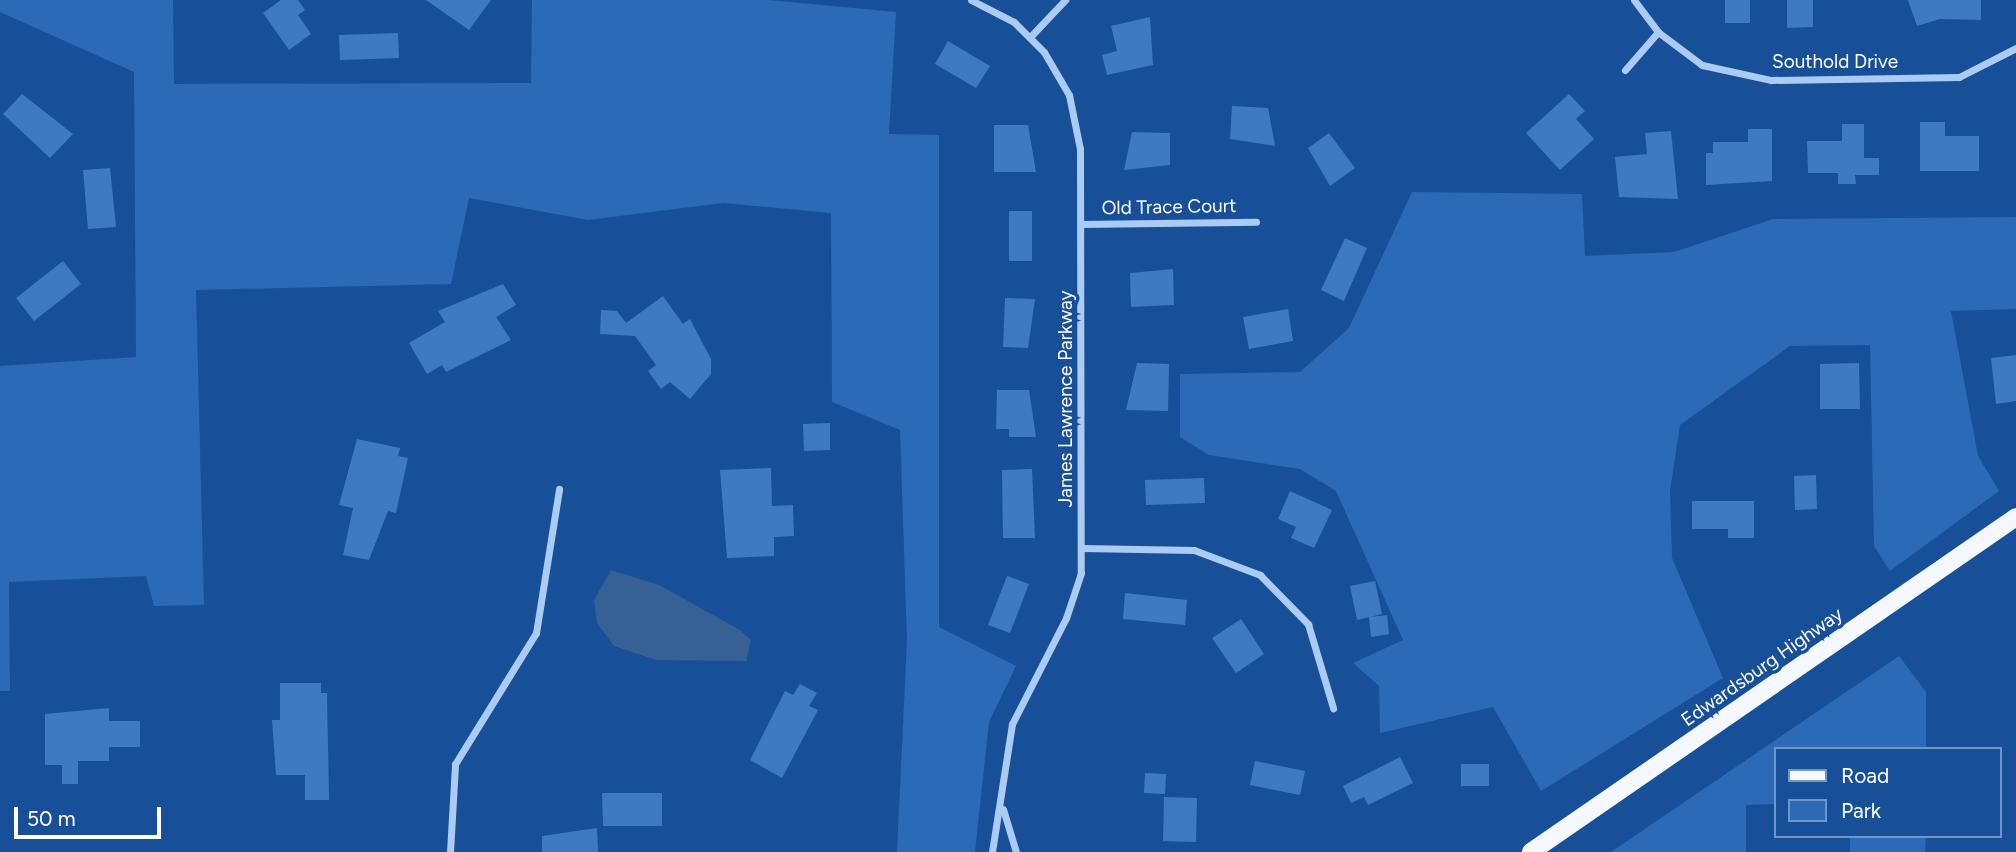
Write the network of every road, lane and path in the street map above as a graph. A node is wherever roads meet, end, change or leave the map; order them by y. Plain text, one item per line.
1 (971, 0) edge
2 (1065, 0) edge
3 (1633, 0) edge
4 (1658, 32) junction
5 (1031, 36) junction
6 (2016, 48) edge
7 (1625, 69) dead end
8 (1256, 222) dead end
9 (1081, 223) junction
10 (559, 489) dead end
11 (2016, 517) edge
12 (1082, 548) junction
13 (1332, 708) dead end
14 (1003, 808) junction
15 (450, 852) edge
16 (992, 852) edge
17 (1016, 852) edge
18 (1531, 852) edge

1 - 5 street
2 - 5 street
3 - 4 street, Southold Drive
4 - 6 street, Southold Drive
4 - 7 street
5 - 9 street, James Lawrence Parkway
8 - 9 street, Old Trace Court
9 - 12 street, James Lawrence Parkway
10 - 15 street
11 - 18 main road, Edwardsburg Highway
12 - 13 street
12 - 14 street, James Lawrence Parkway
14 - 16 street, James Lawrence Parkway
14 - 17 street, James Lawrence Parkway

